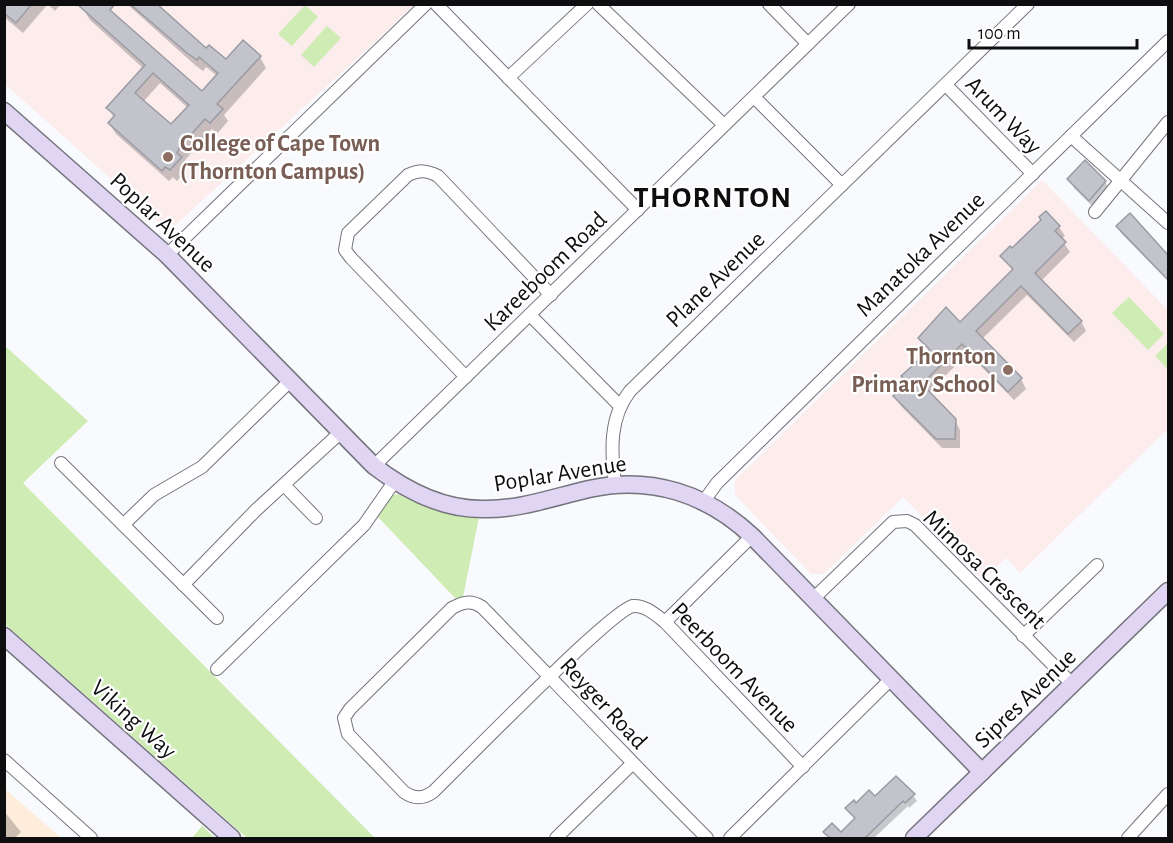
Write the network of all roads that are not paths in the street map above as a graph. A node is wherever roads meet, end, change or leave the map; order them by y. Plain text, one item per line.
1 (426, 4) edge
2 (436, 4) edge
3 (587, 4) edge
4 (598, 4) edge
5 (769, 4) edge
6 (849, 4) edge
7 (1028, 4) edge
8 (1168, 41) edge
9 (808, 44) junction
10 (508, 78) junction
11 (946, 85) junction
12 (754, 97) junction
13 (4, 111) edge
14 (1168, 122) edge
15 (724, 125) junction
16 (1071, 136) junction
17 (1033, 174) junction
18 (1120, 180) junction
19 (842, 185) junction
20 (638, 210) junction
21 (1095, 212) dead end
22 (1168, 223) edge
23 (167, 255) junction
24 (551, 295) junction
25 (530, 315) junction
26 (466, 377) junction
27 (291, 381) junction
28 (620, 406) junction
29 (341, 432) junction
30 (61, 463) dead end
31 (374, 466) junction
32 (394, 482) junction
33 (615, 484) junction
34 (284, 485) junction
35 (704, 501) junction
36 (316, 518) dead end
37 (123, 525) junction
38 (752, 536) junction
39 (1097, 565) dead end
40 (183, 585) junction
41 (1168, 591) edge
42 (813, 599) junction
43 (468, 602) joint
44 (217, 618) dead end
45 (665, 622) junction
46 (4, 636) edge
47 (1023, 636) junction
48 (217, 669) dead end
49 (551, 677) junction
50 (891, 679) junction
51 (1072, 684) junction
52 (4, 760) edge
53 (632, 764) junction
54 (803, 767) junction
55 (982, 772) junction
56 (1168, 794) edge
57 (91, 838) edge
58 (232, 838) edge
59 (556, 838) edge
60 (707, 838) edge
61 (730, 838) edge
62 (914, 838) edge
63 (1128, 838) edge

1 - 23 street
2 - 10 street
3 - 10 street
4 - 15 street
5 - 9 street
6 - 9 street, Kareeboom Road
7 - 11 street, Plane Avenue
8 - 16 street, Manatoka Avenue
9 - 12 street, Kareeboom Road
10 - 20 street
11 - 17 street, Arum Way
11 - 19 street, Plane Avenue
12 - 15 street, Kareeboom Road
12 - 19 street
13 - 23 street, Poplar Avenue
14 - 18 street
15 - 20 street, Kareeboom Road
16 - 17 street, Manatoka Avenue
16 - 18 street
17 - 35 street, Manatoka Avenue
18 - 21 street
18 - 22 street
19 - 28 street, Plane Avenue
20 - 24 street, Kareeboom Road
23 - 27 street, Poplar Avenue
24 - 25 street, Kareeboom Road
24 - 26 street
25 - 26 street, Kareeboom Road
25 - 28 street
26 - 31 street, Kareeboom Road
27 - 29 street, Poplar Avenue
27 - 37 street
28 - 33 street, Plane Avenue
29 - 31 street, Poplar Avenue
29 - 34 street
30 - 37 street
31 - 32 street, Poplar Avenue
32 - 33 street, Poplar Avenue
32 - 48 street
33 - 35 street, Poplar Avenue
34 - 36 street
34 - 40 street
35 - 38 street, Poplar Avenue
37 - 40 street
38 - 42 street, Poplar Avenue
38 - 45 street
39 - 47 street
40 - 44 street
41 - 51 street, Sipres Avenue
42 - 47 street, Mimosa Crescent
42 - 50 street, Poplar Avenue
43 - 49 street, Reyger Road
43 - 49 street, Peerboom Avenue
45 - 49 street, Peerboom Avenue
45 - 54 street, Peerboom Avenue
46 - 58 street, Viking Way
47 - 51 street, Mimosa Crescent
49 - 53 street, Reyger Road
50 - 54 street
50 - 55 street, Poplar Avenue
51 - 55 street, Sipres Avenue
52 - 57 street
53 - 59 street
53 - 60 street, Reyger Road
54 - 61 street
55 - 62 street, Sipres Avenue
56 - 63 street

